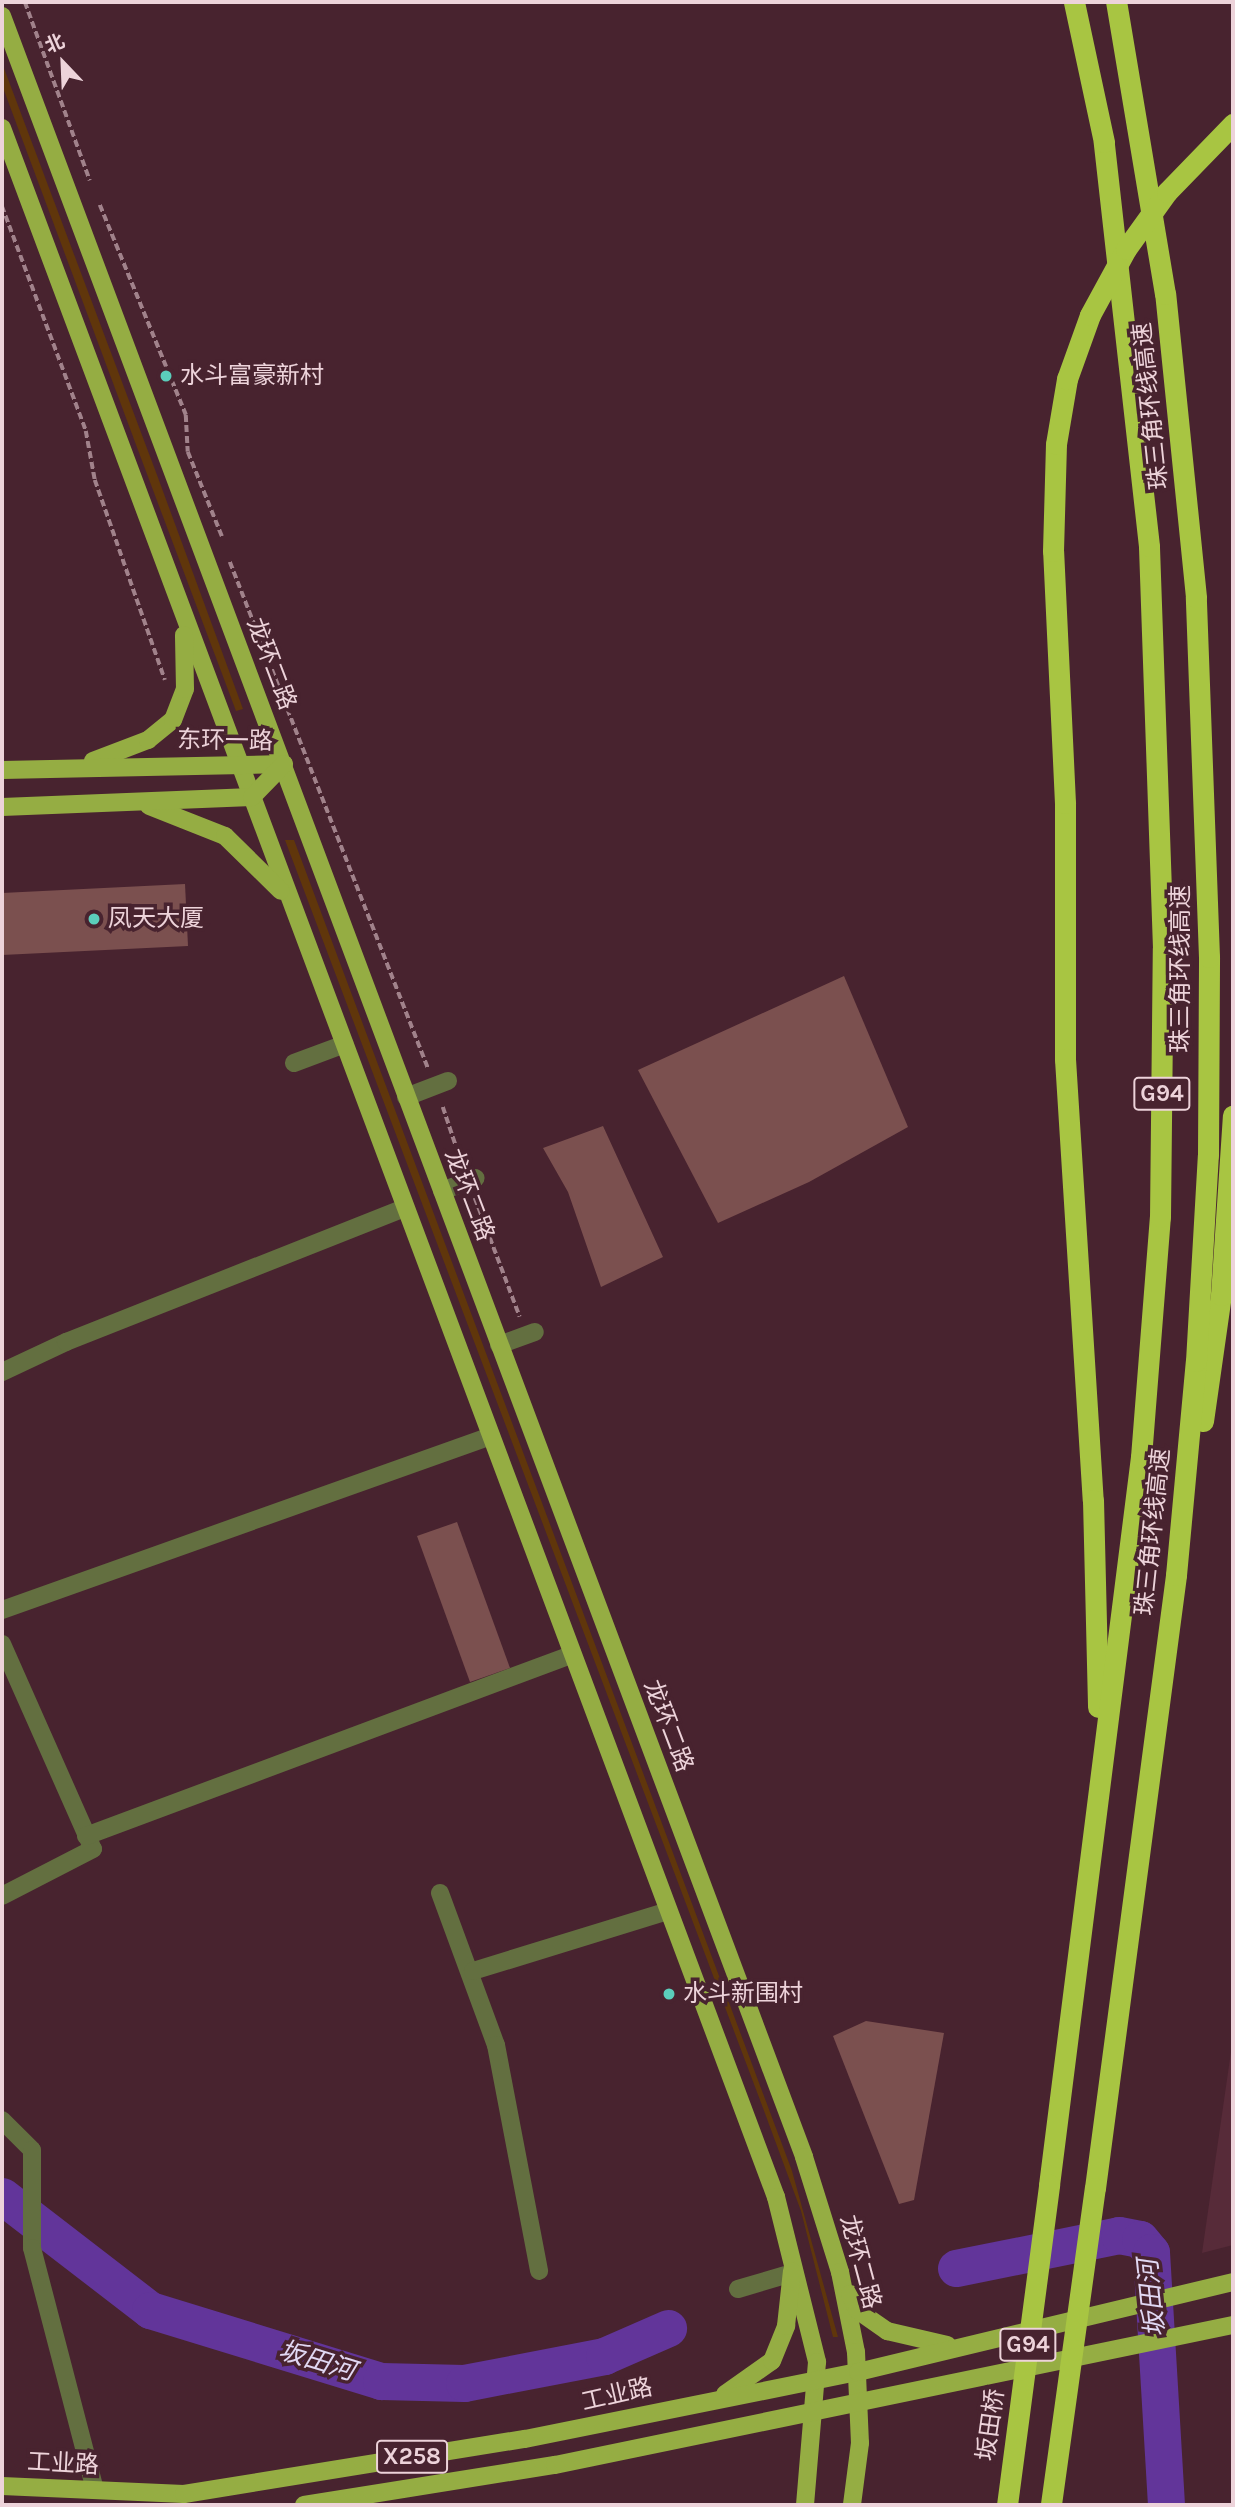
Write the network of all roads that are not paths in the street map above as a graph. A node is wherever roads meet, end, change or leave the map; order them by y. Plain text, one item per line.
1 (1074, 2) edge
2 (1116, 2) edge
3 (2, 16) edge
4 (1233, 124) edge
5 (2, 128) edge
6 (179, 601) junction
7 (239, 761) junction
8 (284, 764) junction
9 (64, 768) junction
10 (2, 770) edge
11 (253, 797) junction
12 (125, 802) junction
13 (2, 807) edge
14 (296, 915) junction
15 (345, 1044) junction
16 (294, 1063) dead end
17 (448, 1081) dead end
18 (406, 1097) junction
19 (1233, 1115) edge
20 (472, 1180) road end
21 (442, 1191) junction
22 (405, 1208) junction
23 (529, 1327) road end
24 (499, 1345) junction
25 (2, 1373) edge
26 (491, 1436) junction
27 (1176, 1575) junction
28 (2, 1610) edge
29 (2, 1644) edge
30 (571, 1655) junction
31 (1099, 1778) junction
32 (86, 1836) junction
33 (440, 1893) dead end
34 (2, 1896) edge
35 (668, 1911) junction
36 (473, 1971) junction
37 (2, 2120) edge
38 (1049, 2185) joint
39 (790, 2244) junction
40 (539, 2272) dead end
41 (841, 2272) junction
42 (792, 2273) junction
43 (1233, 2282) edge
44 (738, 2289) dead end
45 (1233, 2325) edge
46 (959, 2346) junction
47 (858, 2372) junction
48 (818, 2381) junction
49 (859, 2400) junction
50 (706, 2402) junction
51 (816, 2410) junction
52 (2, 2486) edge
53 (95, 2490) junction
54 (303, 2505) edge
55 (805, 2505) edge
56 (852, 2505) edge
57 (1007, 2505) edge
58 (1050, 2505) edge

1 - 31 highway, 珠三角环线高速 / G94
2 - 27 highway, 珠三角环线高速 / G94
3 - 8 main road, 龙环二路
4 - 31 highway, bridge
5 - 6 main road
6 - 7 main road
6 - 9 main road
7 - 8 main road, 东环一路
7 - 9 main road, 东环一路
7 - 11 main road
8 - 11 main road, 东环一路
8 - 18 main road, 龙环二路
9 - 10 main road, 东环一路
11 - 12 main road
11 - 14 main road
12 - 13 main road
12 - 14 main road
14 - 15 main road
15 - 16 street
15 - 22 main road
17 - 18 street
18 - 21 main road, 龙环二路
19 - 27 highway
20 - 21 street
21 - 24 main road, 龙环二路
22 - 25 street
22 - 26 main road
23 - 24 street
24 - 41 main road, 龙环二路
26 - 28 street
26 - 30 main road
27 - 58 highway, 珠三角环线高速 / G94, bridge
29 - 32 street
30 - 32 street
30 - 35 main road
31 - 38 highway, 珠三角环线高速 / G94
32 - 34 street
33 - 36 street
35 - 36 street
35 - 39 main road
36 - 40 street
37 - 53 street
38 - 57 highway, 坂田桥 / G94, bridge
39 - 42 main road
39 - 48 main road
41 - 46 main road
41 - 47 main road, 龙环二路
42 - 44 street
42 - 50 main road
43 - 46 main road, 工业路 / X258
45 - 49 main road, X258
46 - 47 main road, 工业路 / X258
47 - 48 main road, 工业路 / X258
47 - 49 main road, 龙环二路
48 - 50 main road, 工业路 / X258
48 - 51 main road
49 - 51 main road, X258
49 - 56 main road, 龙环二路
50 - 53 main road, 工业路 / X258
51 - 54 main road, X258
51 - 55 main road
52 - 53 main road, 工业路 / X258

